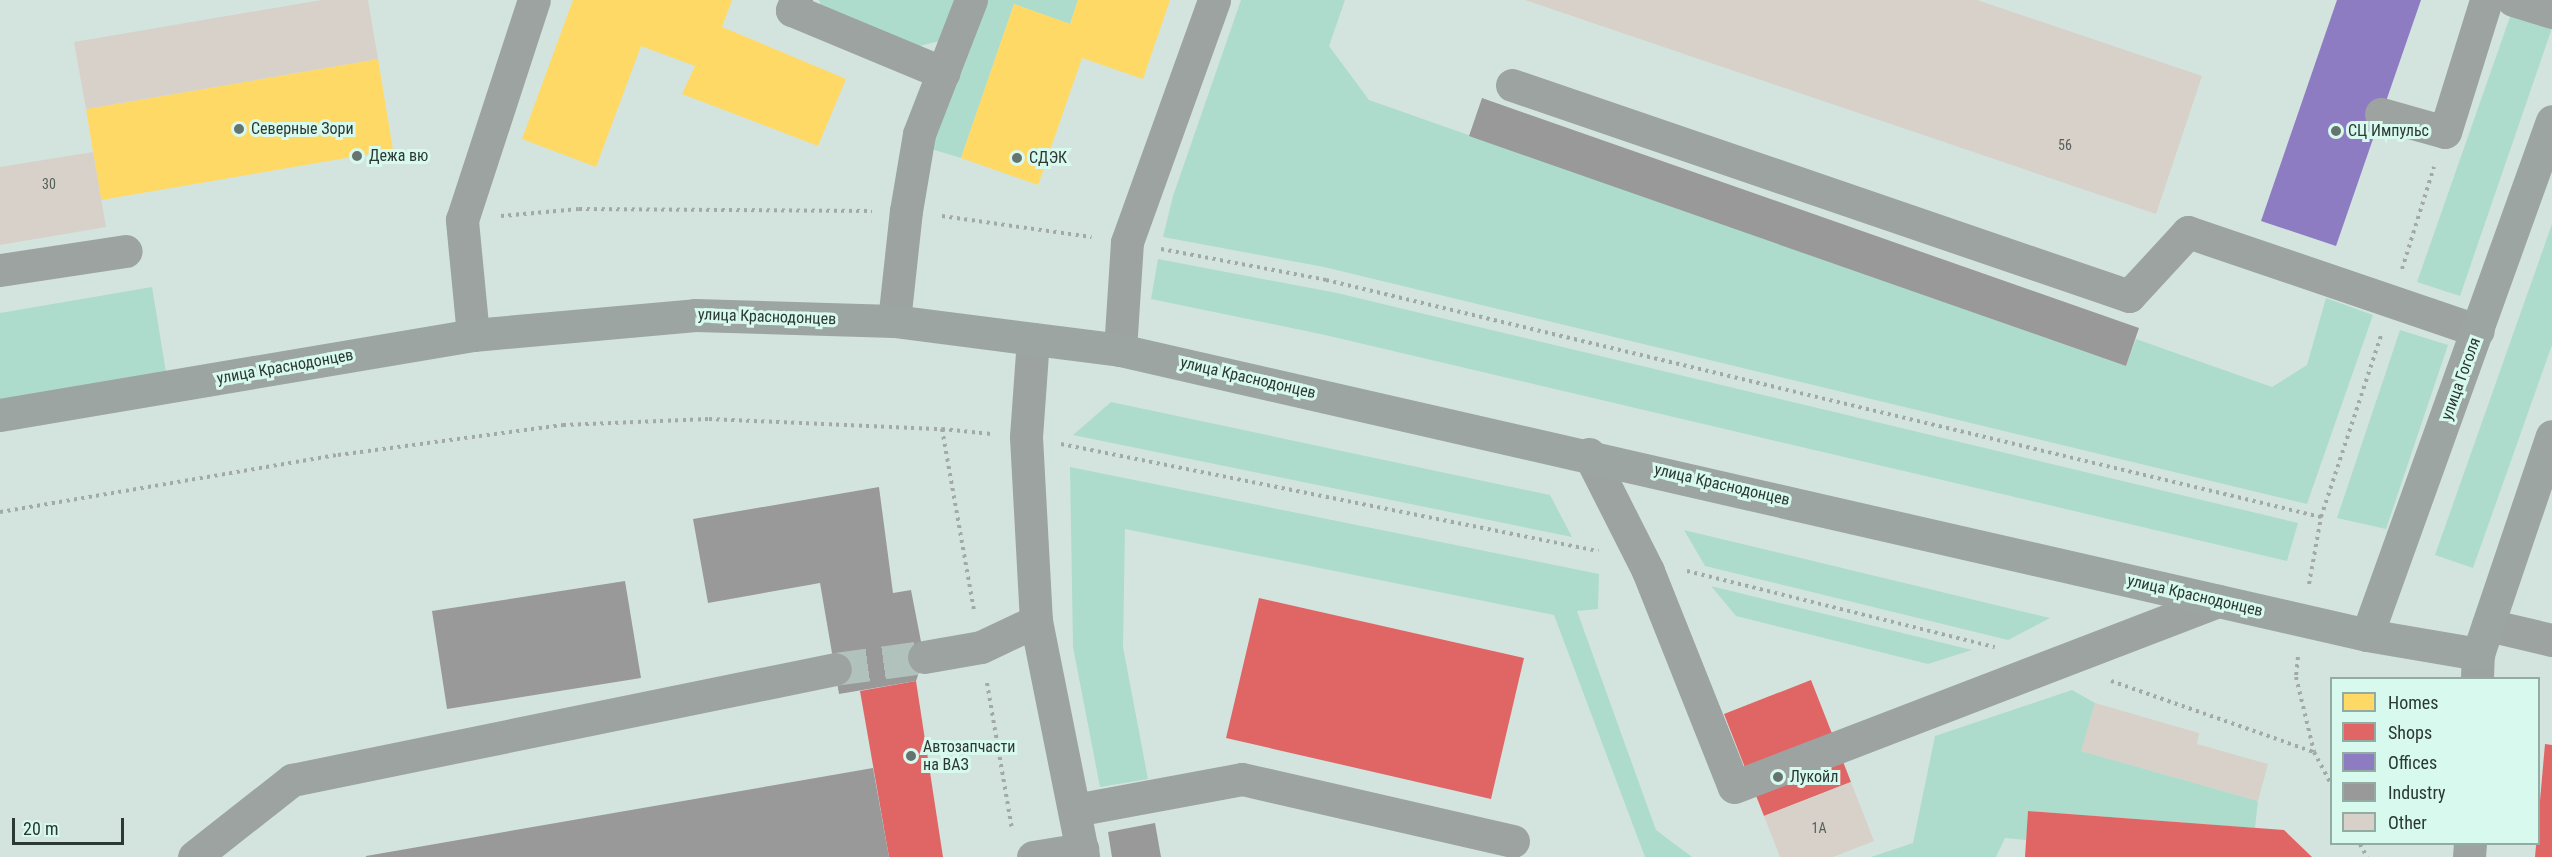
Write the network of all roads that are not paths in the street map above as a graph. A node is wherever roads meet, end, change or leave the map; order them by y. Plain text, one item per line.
1 (534, 0) edge
2 (796, 0) edge
3 (971, 0) edge
4 (1214, 0) edge
5 (2487, 0) edge
6 (2513, 0) edge
7 (2552, 12) edge
8 (943, 73) junction
9 (1512, 85) dead end
10 (2381, 114) dead end
11 (2552, 121) edge
12 (126, 250) dead end
13 (0, 270) edge
14 (894, 321) junction
15 (2478, 331) junction
16 (473, 335) junction
17 (1033, 339) junction
18 (1120, 350) junction
19 (0, 415) edge
20 (2552, 436) edge
21 (1589, 454) junction
22 (2218, 601) junction
23 (1036, 621) junction
24 (2367, 636) junction
25 (2552, 640) edge
26 (2481, 653) edge
27 (924, 657) tunnel mouth
28 (835, 669) tunnel mouth
29 (1075, 810) junction
30 (1513, 841) dead end
31 (1023, 845) edge
32 (1083, 853) edge
33 (194, 857) edge

1 - 16 street
2 - 8 street
3 - 8 street
4 - 18 street
5 - 10 street
6 - 7 street
8 - 14 street
9 - 15 street
11 - 15 main road, улица Гоголя
12 - 13 street
14 - 16 main road, улица Краснодонцев
14 - 17 main road, улица Краснодонцев
15 - 24 main road, улица Гоголя
16 - 19 main road, улица Краснодонцев
17 - 18 main road, улица Краснодонцев
17 - 23 street
18 - 21 main road, улица Краснодонцев
20 - 26 main road
21 - 22 main road, улица Краснодонцев
21 - 22 street
22 - 24 main road, улица Краснодонцев
23 - 27 street
23 - 29 street
24 - 26 main road, улица Краснодонцев
25 - 26 street
28 - 33 street
29 - 30 street
29 - 32 street
31 - 32 street

